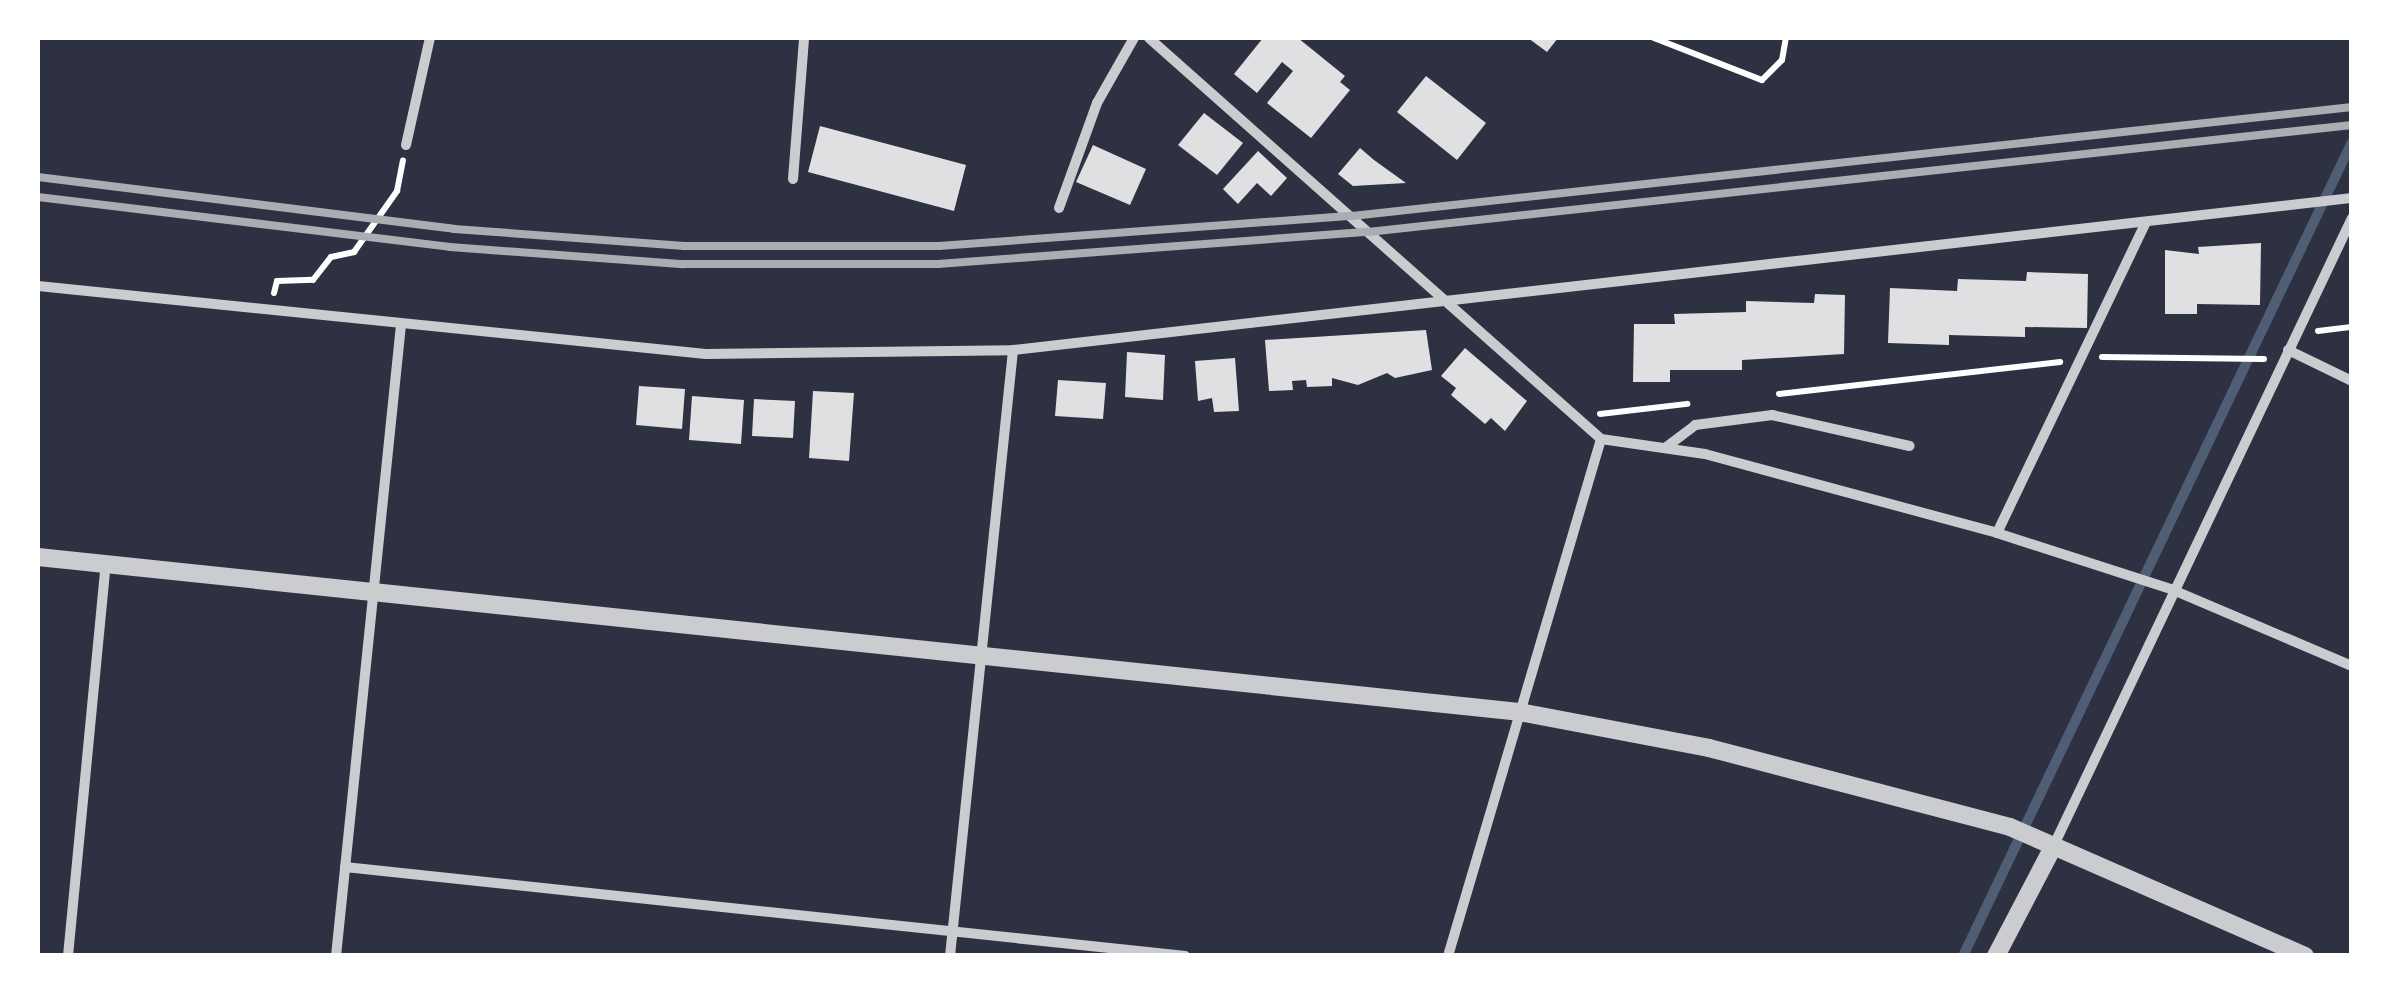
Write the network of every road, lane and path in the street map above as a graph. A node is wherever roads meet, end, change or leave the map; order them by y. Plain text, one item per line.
1 (430, 38) edge
2 (804, 38) edge
3 (1134, 38) edge
4 (1149, 38) edge
5 (1654, 38) edge
6 (1786, 38) edge
7 (406, 145) joint
8 (793, 178) dead end
9 (2352, 198) edge
10 (1060, 208) dead end
11 (2352, 218) edge
12 (2146, 222) junction
13 (277, 282) dead end
14 (38, 286) edge
15 (1443, 302) junction
16 (401, 325) junction
17 (1013, 350) junction
18 (2288, 350) junction
19 (2263, 359) dead end
20 (2080, 360) junction
21 (2352, 381) edge
22 (1772, 395) dead end
23 (1694, 404) dead end
24 (1580, 420) junction
25 (1600, 439) junction
26 (1910, 446) dead end
27 (1666, 448) junction
28 (1998, 533) junction
29 (38, 557) edge
30 (106, 564) junction
31 (372, 590) junction
32 (2173, 590) junction
33 (980, 653) junction
34 (2352, 666) edge
35 (1519, 712) junction
36 (2050, 843) junction
37 (345, 867) junction
38 (952, 932) junction
39 (1101, 951) edge
40 (68, 956) edge
41 (336, 956) edge
42 (950, 956) edge
43 (1185, 956) edge
44 (1448, 956) edge
45 (1996, 956) edge
46 (2305, 956) edge

1 - 7 street
2 - 8 street
3 - 10 street
4 - 15 street
5 - 6 path
7 - 13 path
9 - 12 street
11 - 18 street
12 - 15 street
12 - 20 street
14 - 16 street
15 - 17 street
15 - 24 street
16 - 17 street
16 - 31 street
17 - 33 street
18 - 21 street
18 - 32 street
19 - 20 path
20 - 22 path
20 - 28 street
23 - 24 path
24 - 25 street
25 - 27 street
25 - 35 street
26 - 27 street
27 - 28 street
28 - 32 street
29 - 30 street
30 - 31 street
30 - 40 street
31 - 33 street
31 - 37 street
32 - 34 street
32 - 36 street
33 - 35 street
33 - 38 street
35 - 36 street
35 - 44 street
36 - 45 street
36 - 46 street
37 - 38 street
37 - 41 street
38 - 39 street
38 - 42 street
39 - 43 street

